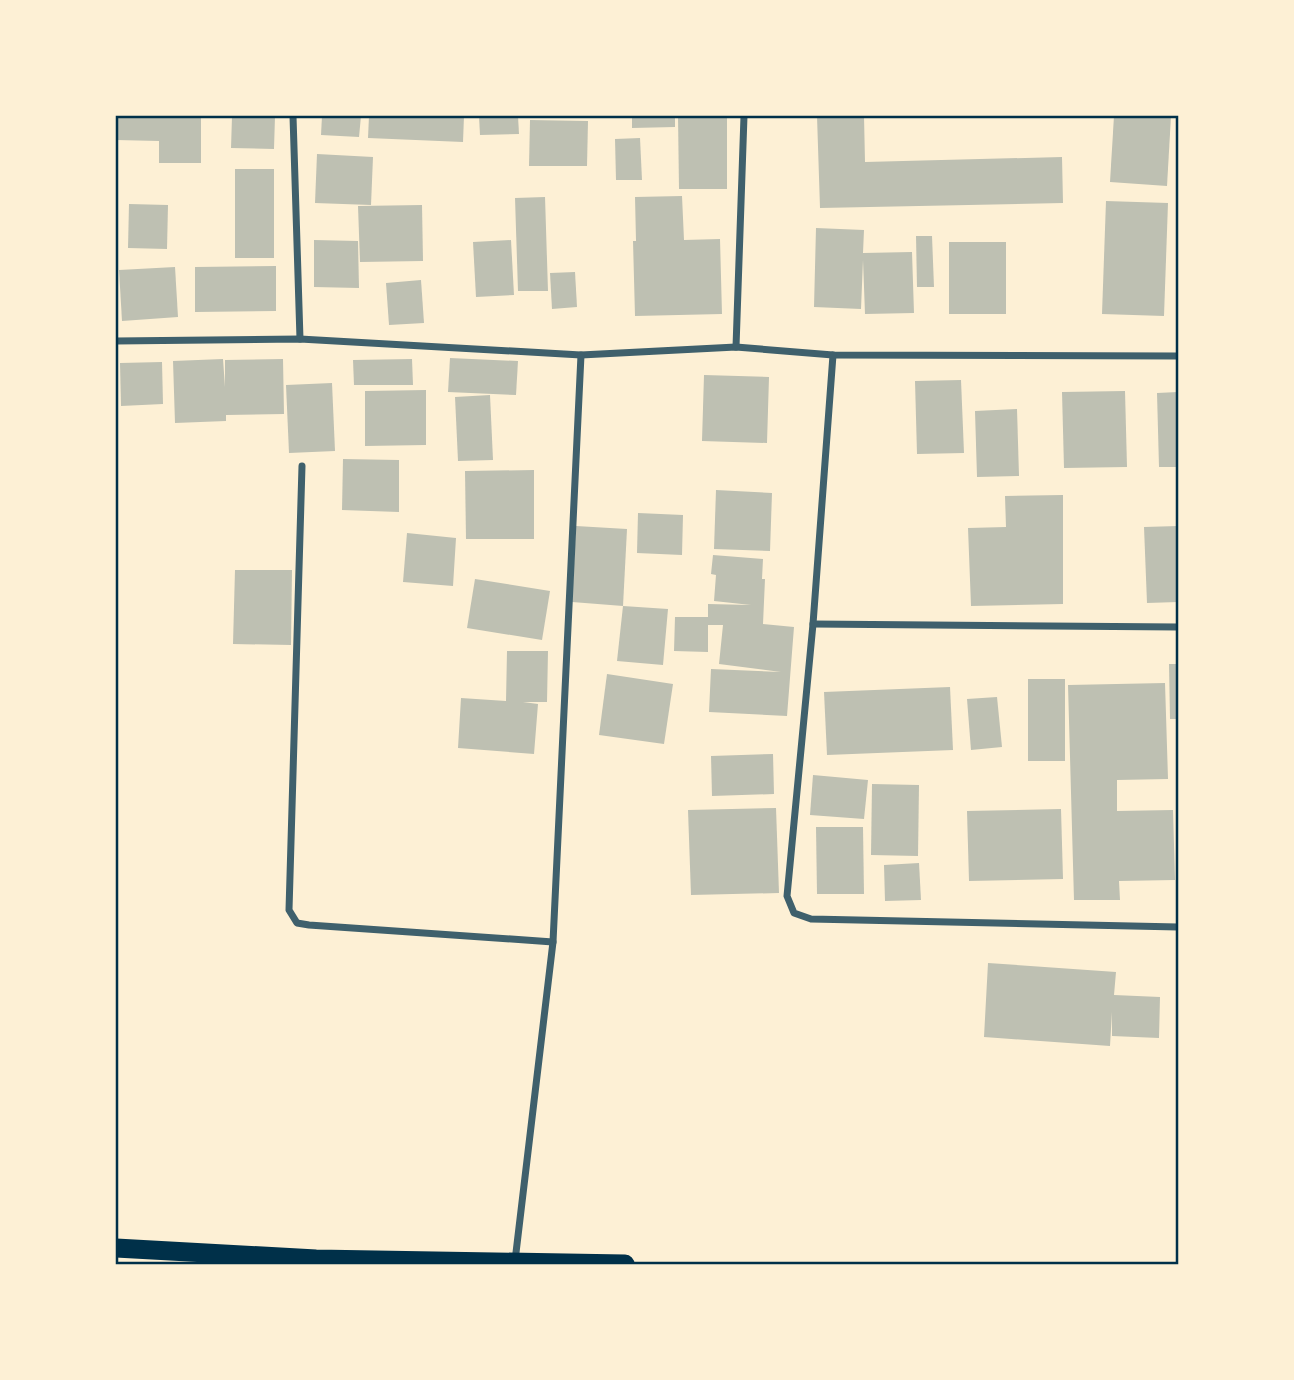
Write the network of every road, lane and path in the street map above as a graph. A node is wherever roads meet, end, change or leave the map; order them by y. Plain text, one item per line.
1 (293, 116) edge
2 (744, 116) edge
3 (300, 339) junction
4 (116, 341) edge
5 (736, 347) junction
6 (581, 355) junction
7 (833, 355) junction
8 (1178, 356) edge
9 (302, 466) dead end
10 (813, 624) junction
11 (1178, 627) edge
12 (1178, 928) edge
13 (553, 942) junction
14 (116, 1248) edge
15 (515, 1262) junction
16 (625, 1265) edge

1 - 3 street
2 - 5 street
3 - 4 street
3 - 6 street
5 - 6 street
5 - 7 street
6 - 13 street
7 - 8 street
7 - 10 street
9 - 13 street
10 - 11 street
10 - 12 street
13 - 15 street
14 - 15 highway
15 - 16 highway

